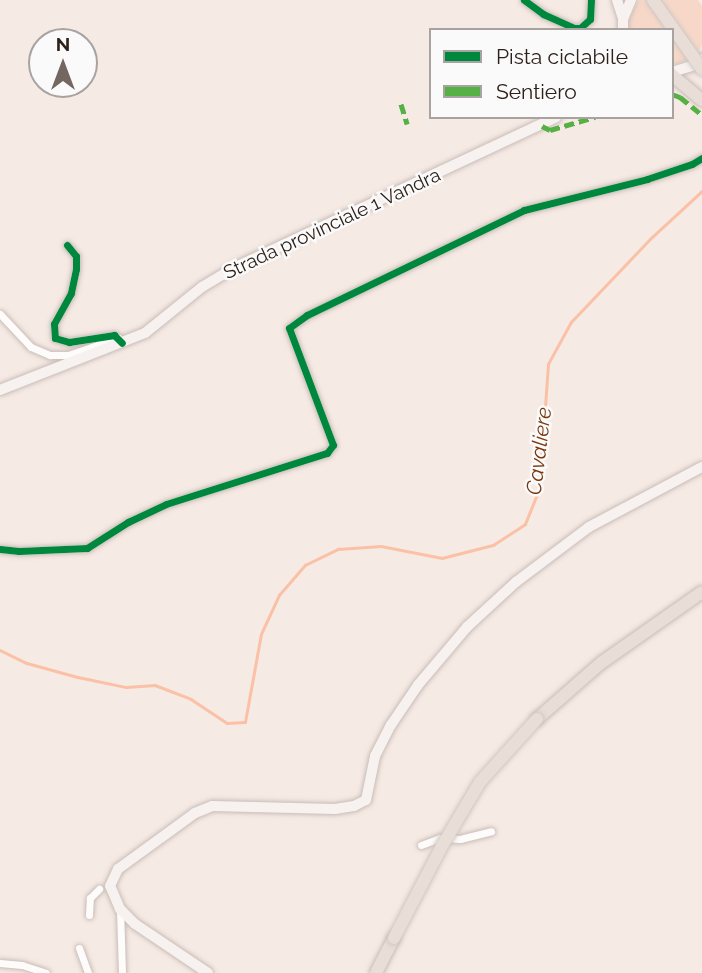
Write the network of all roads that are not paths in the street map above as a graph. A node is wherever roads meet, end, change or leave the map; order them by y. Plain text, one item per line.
1 (524, 0) edge
2 (591, 0) edge
3 (617, 0) edge
4 (631, 0) edge
5 (653, 0) edge
6 (623, 25) edge
7 (673, 28) edge
8 (674, 30) edge
9 (702, 58) edge
10 (702, 69) edge
11 (675, 75) edge
12 (702, 100) edge
13 (552, 119) edge
14 (702, 158) edge
15 (67, 246) dead end
16 (0, 314) edge
17 (120, 340) junction
18 (0, 390) edge
19 (702, 467) edge
20 (0, 549) edge
21 (702, 592) edge
22 (491, 831) dead end
23 (421, 845) dead end
24 (99, 889) dead end
25 (120, 909) junction
26 (89, 915) dead end
27 (79, 948) dead end
28 (0, 963) edge
29 (46, 973) edge
30 (88, 973) edge
31 (122, 973) edge
32 (208, 973) edge
33 (376, 973) edge

1 - 2 street
3 - 6 main road
4 - 6 main road
5 - 7 highway, bridge
8 - 10 highway, bridge
9 - 11 main road
11 - 12 highway
13 - 17 main road, Strada provinciale 1 Vandra
14 - 20 street
15 - 17 street
16 - 17 street
17 - 18 main road, Strada provinciale 1 Vandra
19 - 25 main road
21 - 33 highway, bridge
22 - 23 street
24 - 26 street
25 - 31 street
25 - 32 main road
27 - 30 street
28 - 29 street

